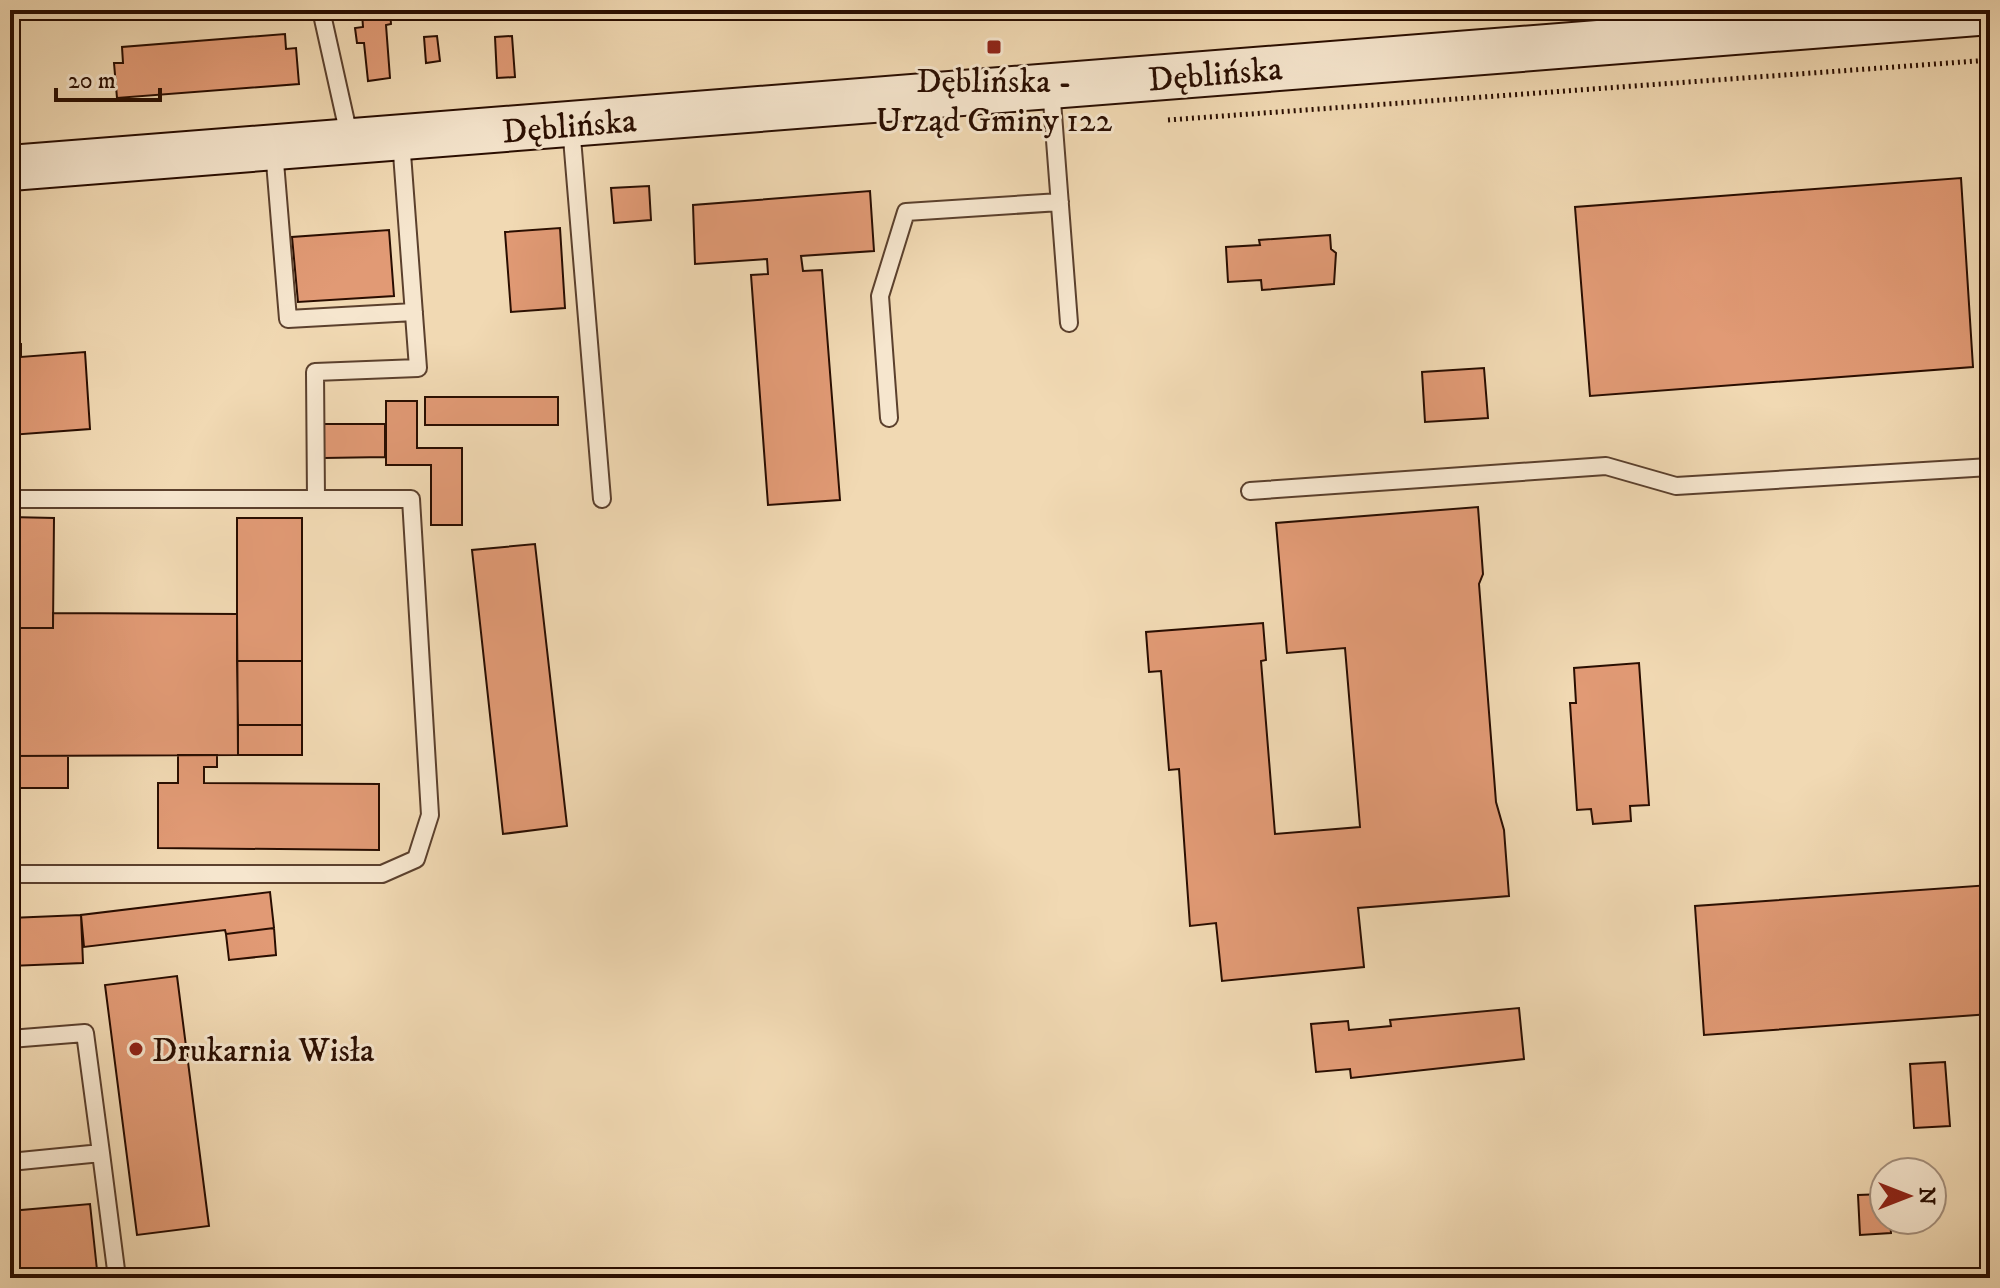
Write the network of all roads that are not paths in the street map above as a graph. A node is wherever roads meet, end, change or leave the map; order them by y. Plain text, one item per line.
1 (321, 10) edge
2 (1990, 12) edge
3 (1050, 86) junction
4 (570, 125) junction
5 (401, 138) junction
6 (350, 142) junction
7 (274, 148) junction
8 (10, 168) edge
9 (1060, 202) junction
10 (414, 312) junction
11 (1069, 323) dead end
12 (889, 418) dead end
13 (1990, 467) edge
14 (1250, 491) dead end
15 (10, 499) edge
16 (316, 499) junction
17 (602, 499) dead end
18 (10, 874) edge
19 (10, 1039) edge
20 (101, 1153) junction
21 (10, 1162) edge
22 (110, 1278) edge

1 - 6 lane
2 - 3 main road, Dęblińska
3 - 4 main road, Dęblińska
3 - 9 lane
4 - 5 main road, Dęblińska
4 - 17 lane
5 - 6 main road, Dęblińska
5 - 10 lane
6 - 7 main road, Dęblińska
7 - 8 main road, Dęblińska
7 - 10 lane
9 - 11 lane
9 - 12 lane
10 - 16 lane
13 - 14 lane
15 - 16 lane
16 - 18 lane
19 - 20 lane
20 - 21 lane
20 - 22 lane

